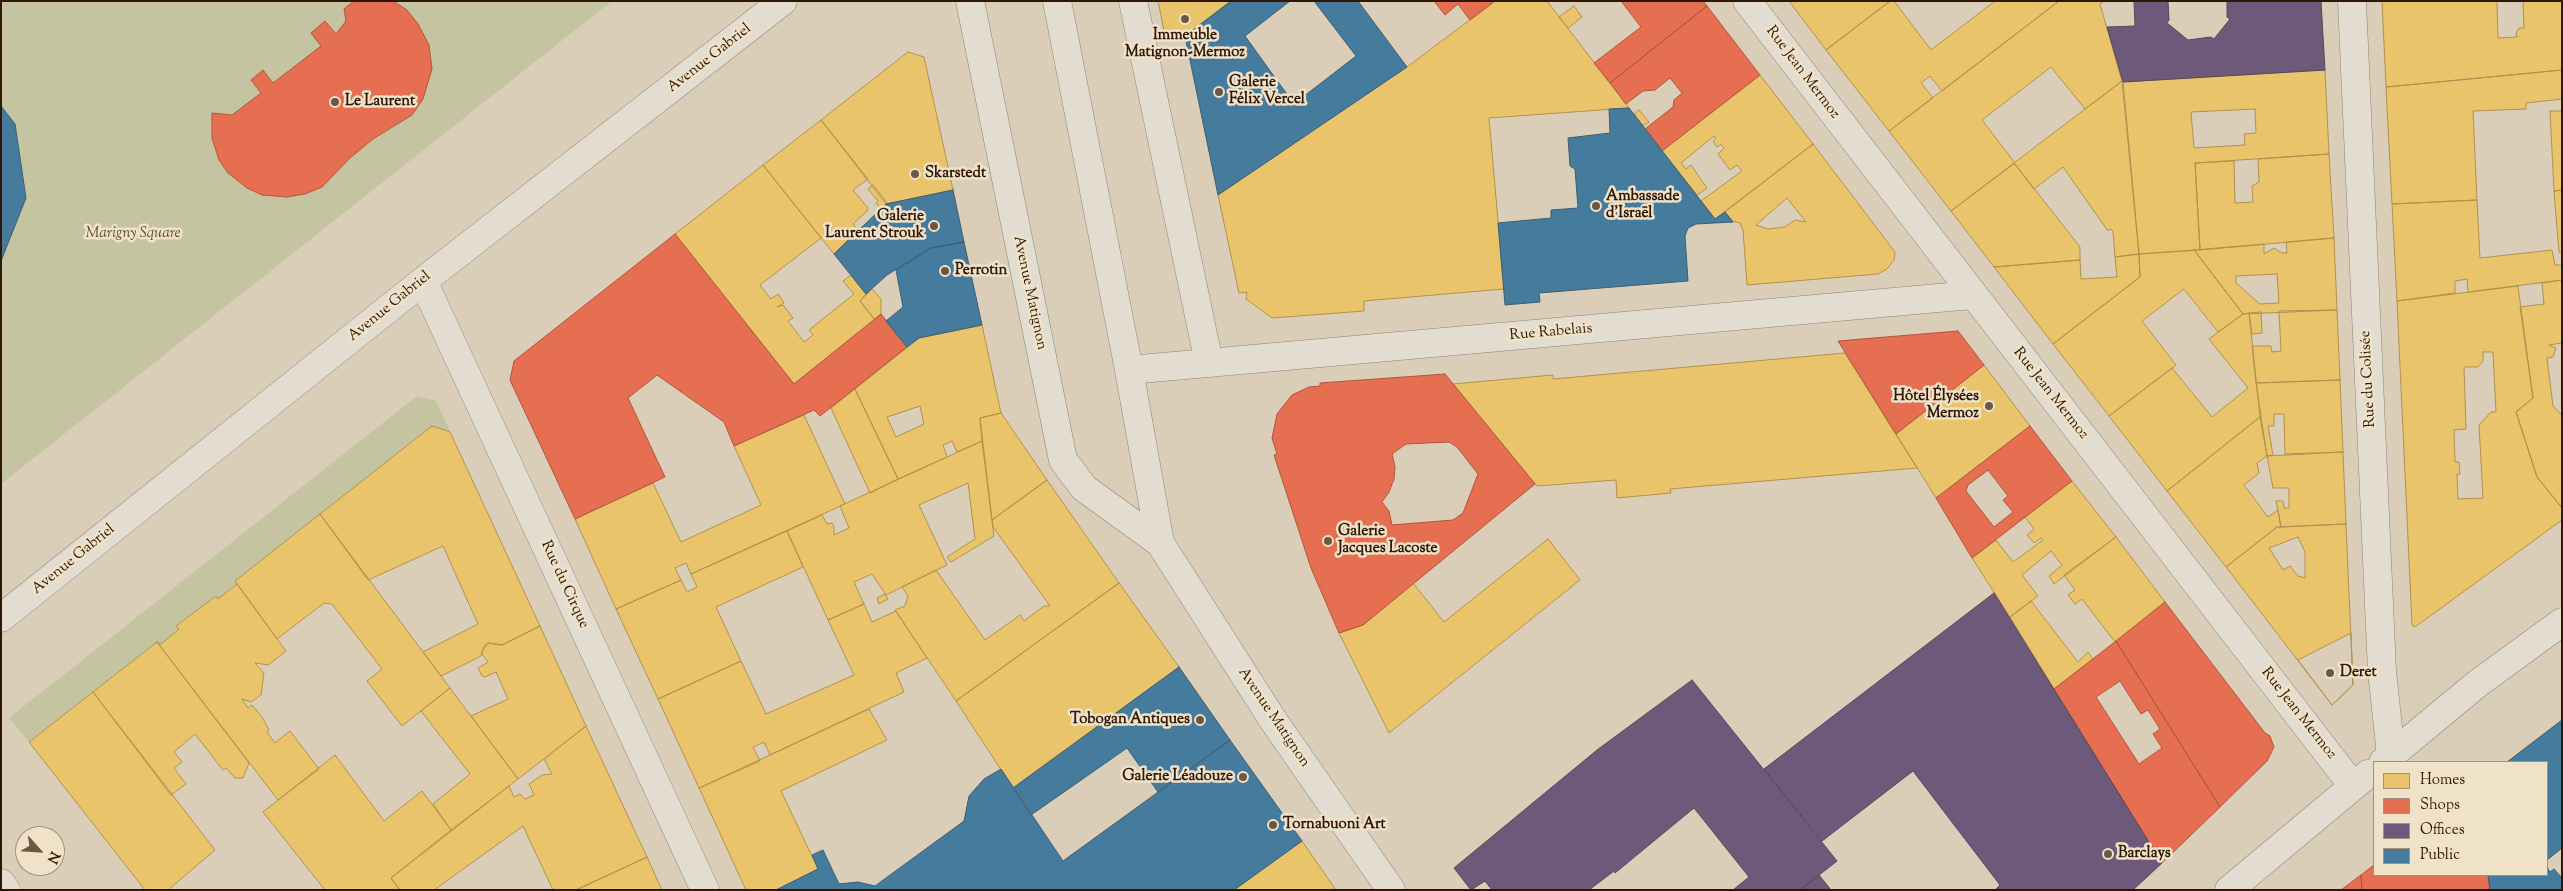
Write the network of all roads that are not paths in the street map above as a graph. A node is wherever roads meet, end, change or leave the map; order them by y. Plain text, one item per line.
1 (783, 1) edge
2 (970, 1) edge
3 (1057, 1) edge
4 (1133, 1) edge
5 (1747, 1) edge
6 (2352, 1) edge
7 (423, 281) junction
8 (1972, 295) junction
9 (1208, 363) junction
10 (1129, 370) junction
11 (1160, 543) junction
12 (1, 618) edge
13 (2562, 622) edge
14 (2383, 761) edge
15 (2384, 761) edge
16 (2373, 770) edge
17 (2353, 786) junction
18 (2264, 859) junction
19 (1, 883) edge
20 (6, 890) edge
21 (705, 890) edge
22 (1391, 890) edge
23 (2229, 890) edge
24 (2260, 890) edge

1 - 7 street, Avenue Gabriel
2 - 11 street, Avenue Matignon
3 - 10 street, Avenue Matignon
4 - 9 street
5 - 8 street, Rue Jean Mermoz
6 - 14 street, Rue du Colisée
7 - 12 street, Avenue Gabriel
7 - 21 street, Rue du Cirque
8 - 9 street, Rue Rabelais
8 - 17 street, Rue Jean Mermoz
9 - 10 street, Rue Rabelais
10 - 11 street, Avenue Matignon
11 - 22 street, Avenue Matignon
13 - 15 street
16 - 17 street
17 - 18 street
18 - 23 street
18 - 24 street
19 - 20 street

